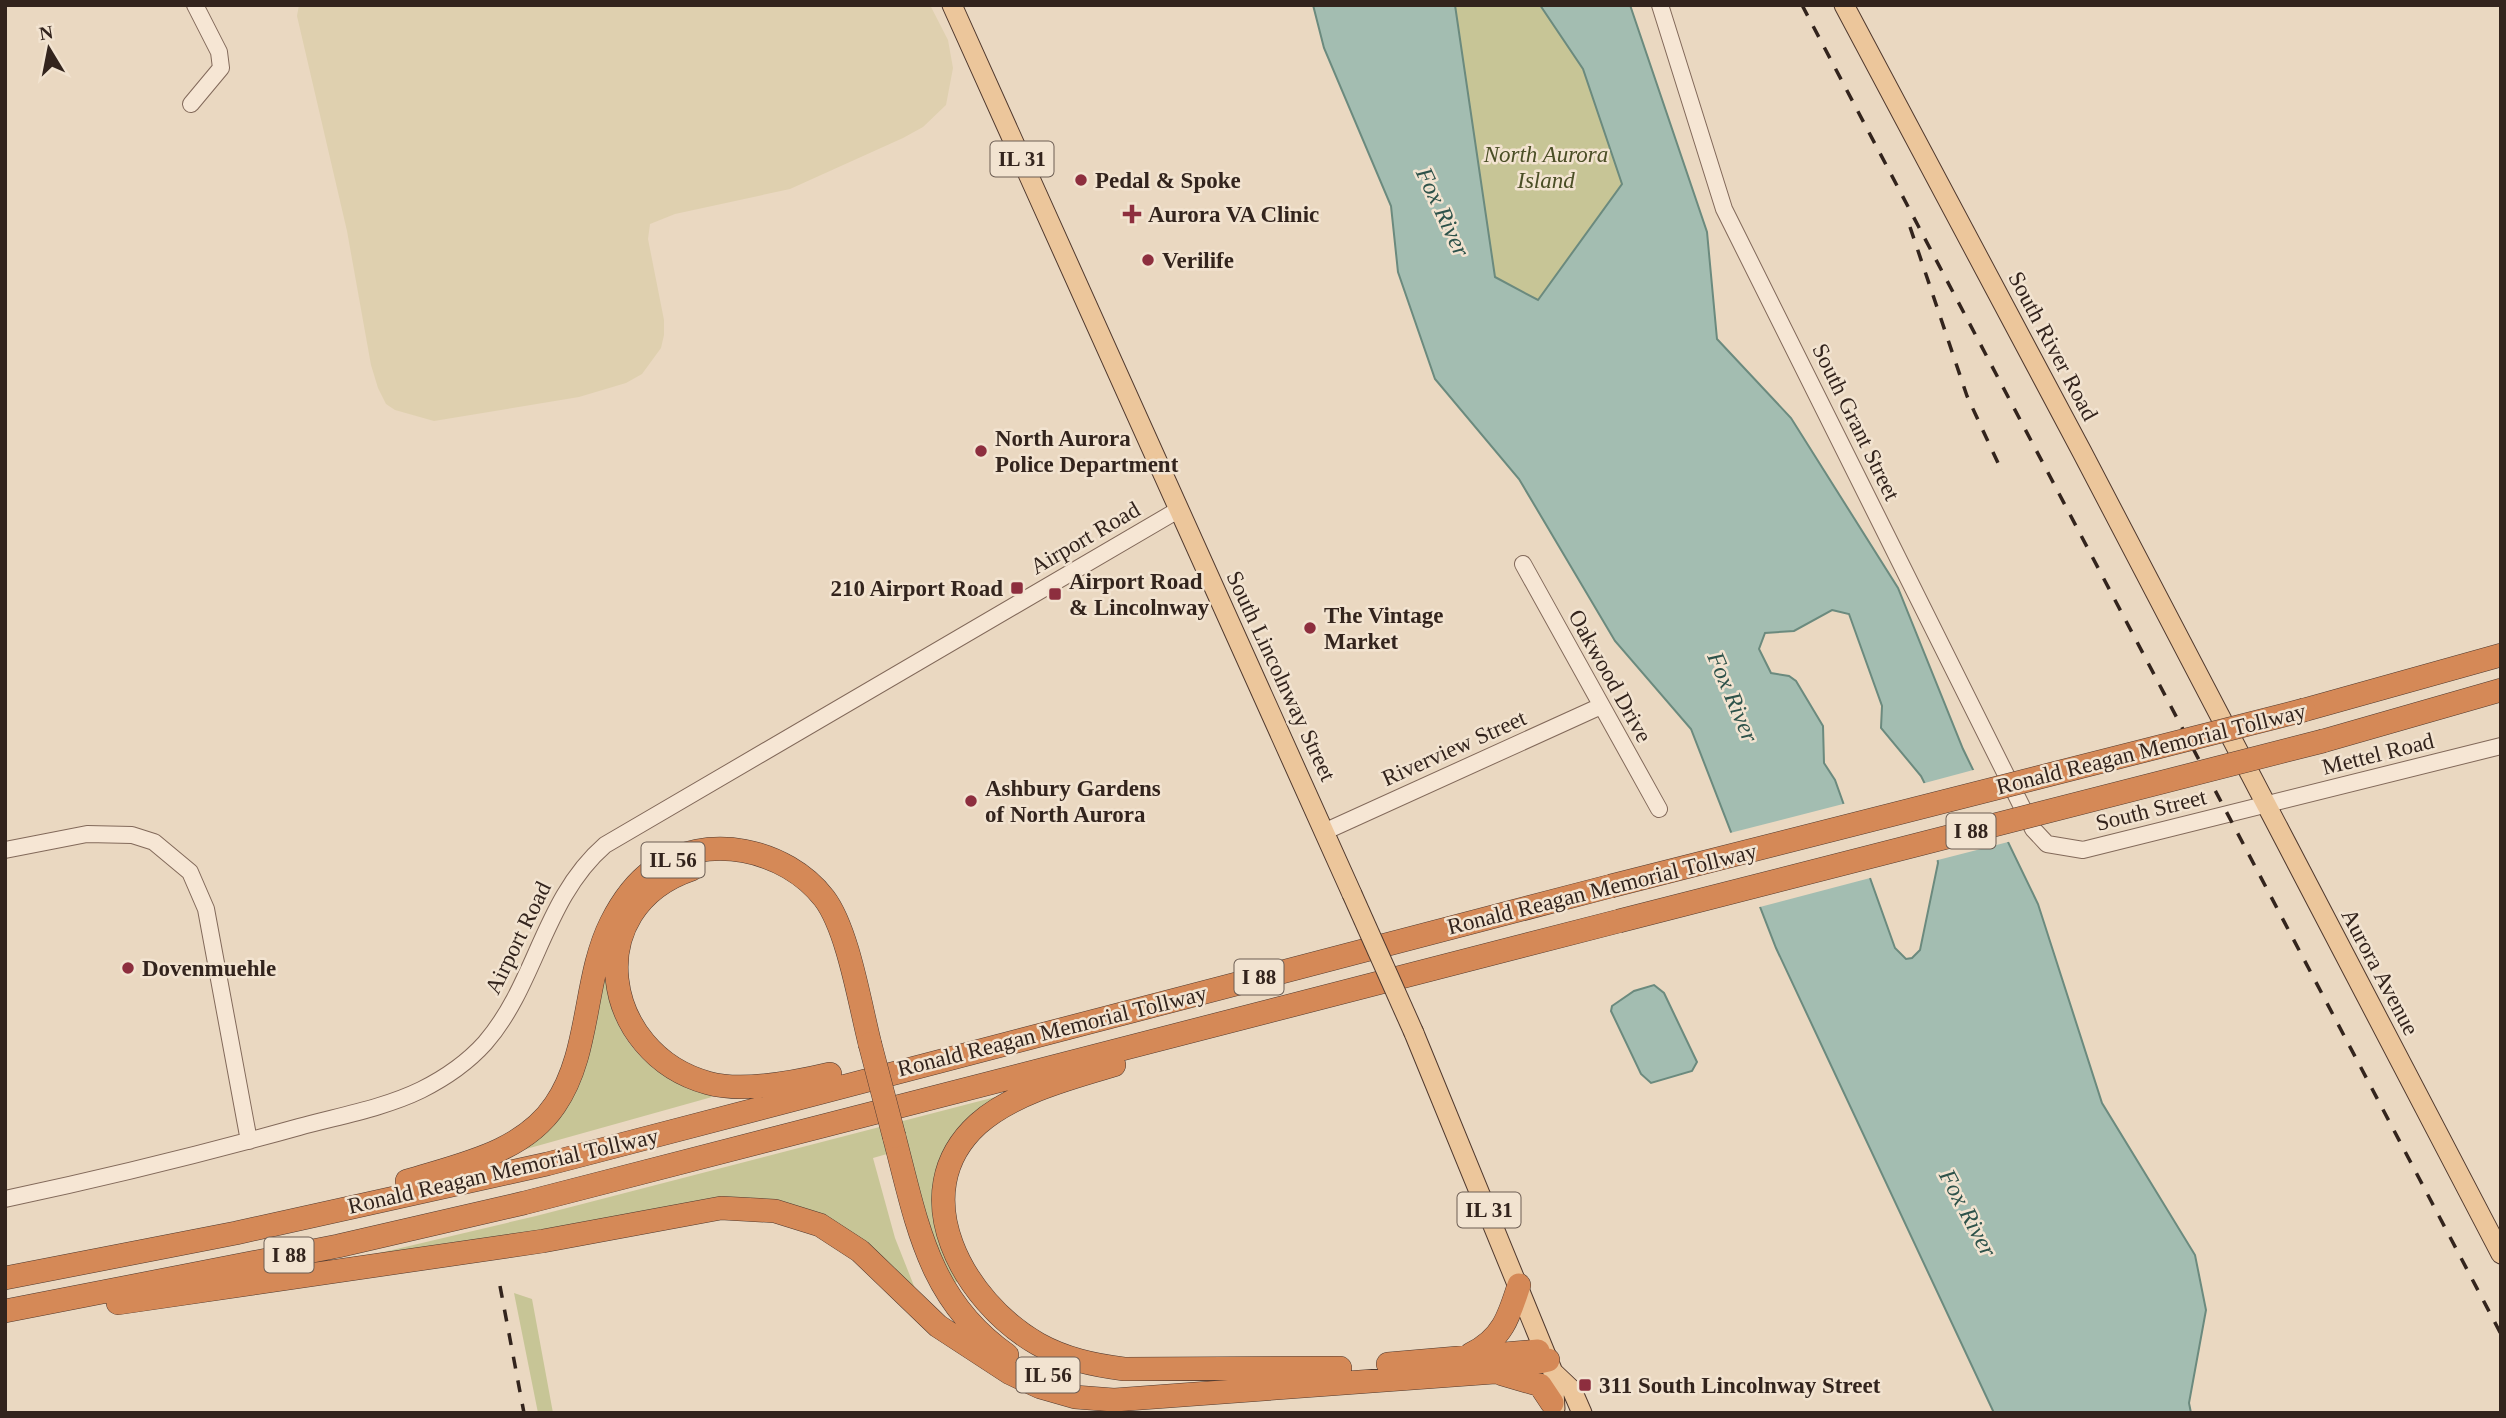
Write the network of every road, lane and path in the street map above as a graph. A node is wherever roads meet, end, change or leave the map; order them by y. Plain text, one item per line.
1 (195, 5) edge
2 (952, 5) edge
3 (1661, 5) edge
4 (1844, 5) edge
5 (191, 104) dead end
6 (1178, 510) junction
7 (1523, 564) dead end
8 (2501, 639) edge
9 (2501, 655) edge
10 (2501, 690) edge
11 (2367, 693) junction
12 (1601, 706) junction
13 (2215, 712) joint
14 (2501, 746) edge
15 (2266, 806) junction
16 (1659, 809) dead end
17 (1326, 831) junction
18 (2047, 844) joint
19 (5, 850) edge
20 (1221, 1022) junction
21 (864, 1045) junction
22 (906, 1068) junction
23 (887, 1137) junction
24 (249, 1141) junction
25 (5, 1199) edge
26 (305, 1218) junction
27 (2501, 1254) edge
28 (5, 1278) edge
29 (1519, 1285) junction
30 (38, 1305) junction
31 (5, 1311) edge
32 (1465, 1357) junction
33 (1549, 1361) junction
34 (1346, 1368) junction
35 (1495, 1372) junction
36 (1010, 1373) junction
37 (1554, 1408) edge
38 (1582, 1413) edge

1 - 5 street
2 - 6 main road, South Lincolnway Street / IL 31
3 - 18 street, South Grant Street
4 - 13 main road, South River Road
6 - 17 main road, South Lincolnway Street / IL 31
6 - 24 street, Airport Road
7 - 12 street, Oakwood Drive
8 - 11 highway, I 88
9 - 11 highway, Ronald Reagan Memorial Tollway / I 88
10 - 20 highway, Ronald Reagan Memorial Tollway / I 88, bridge
11 - 22 highway, Ronald Reagan Memorial Tollway / I 88, bridge
12 - 16 street, Oakwood Drive
12 - 17 street, Riverview Street
13 - 15 main road, Aurora Avenue
14 - 15 street, Mettel Road
15 - 18 street, South Street
15 - 27 main road, Aurora Avenue
17 - 29 main road, South Lincolnway Street / IL 31, bridge
19 - 24 street
20 - 30 highway, Ronald Reagan Memorial Tollway / I 88
20 - 34 highway
21 - 22 highway
21 - 23 highway, IL 56, bridge
21 - 26 highway, IL 56
22 - 26 highway, Ronald Reagan Memorial Tollway / I 88
23 - 34 highway, IL 56
23 - 36 highway
24 - 25 street, Airport Road
26 - 28 highway, Ronald Reagan Memorial Tollway / I 88
29 - 32 highway, IL 56
29 - 33 main road, South Lincolnway Street / IL 31
30 - 31 highway, Ronald Reagan Memorial Tollway / I 88
30 - 36 highway, IL 56
32 - 33 highway
32 - 34 highway, IL 56
33 - 35 highway, IL 56
33 - 37 main road, South Lincolnway Street / IL 31
33 - 38 main road, South Lincolnway Street
35 - 36 highway, IL 56
35 - 37 highway

